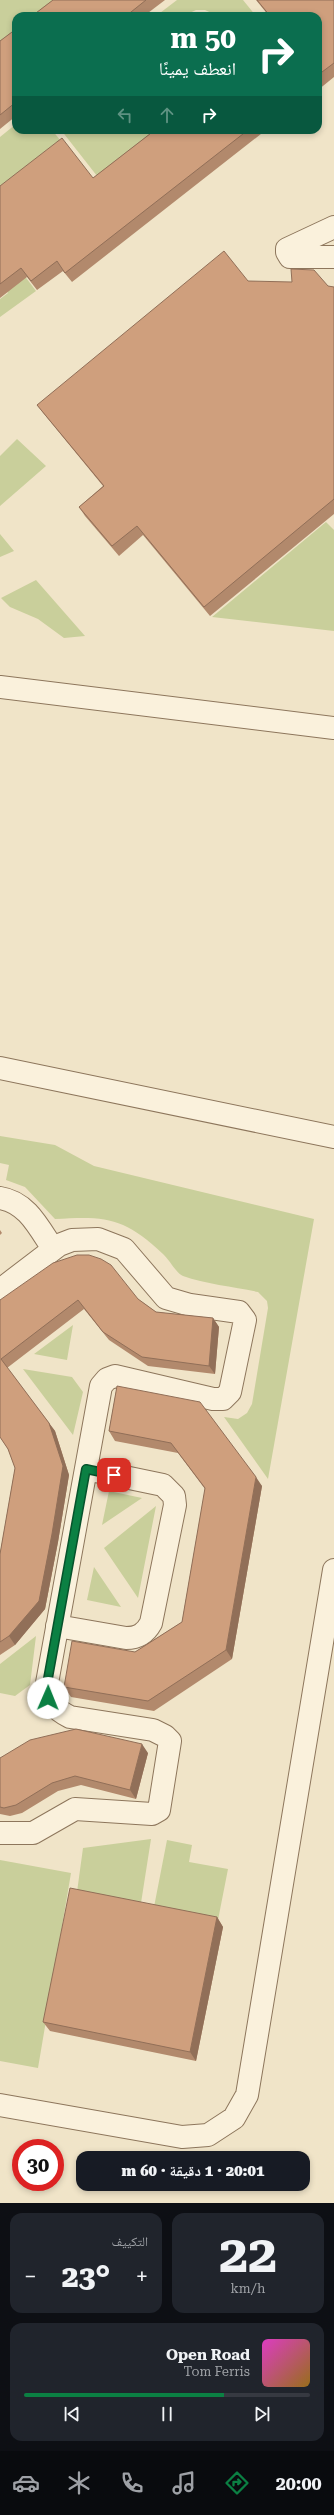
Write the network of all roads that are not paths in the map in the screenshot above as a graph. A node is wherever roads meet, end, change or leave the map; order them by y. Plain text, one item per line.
1 (334, 227) edge
2 (334, 257) edge
3 (0, 687) edge
4 (334, 728) edge
5 (0, 1068) edge
6 (334, 1137) edge
7 (0, 1198) edge
8 (54, 1249) junction
9 (0, 1290) edge
10 (86, 1469) junction
11 (334, 1570) edge
12 (57, 1626) junction
13 (0, 1833) edge
14 (0, 2105) edge

1 - 2 street
3 - 4 street
5 - 6 street
7 - 8 street
8 - 9 street
8 - 10 street
10 - 12 street
10 - 12 street
11 - 14 street
12 - 13 street

